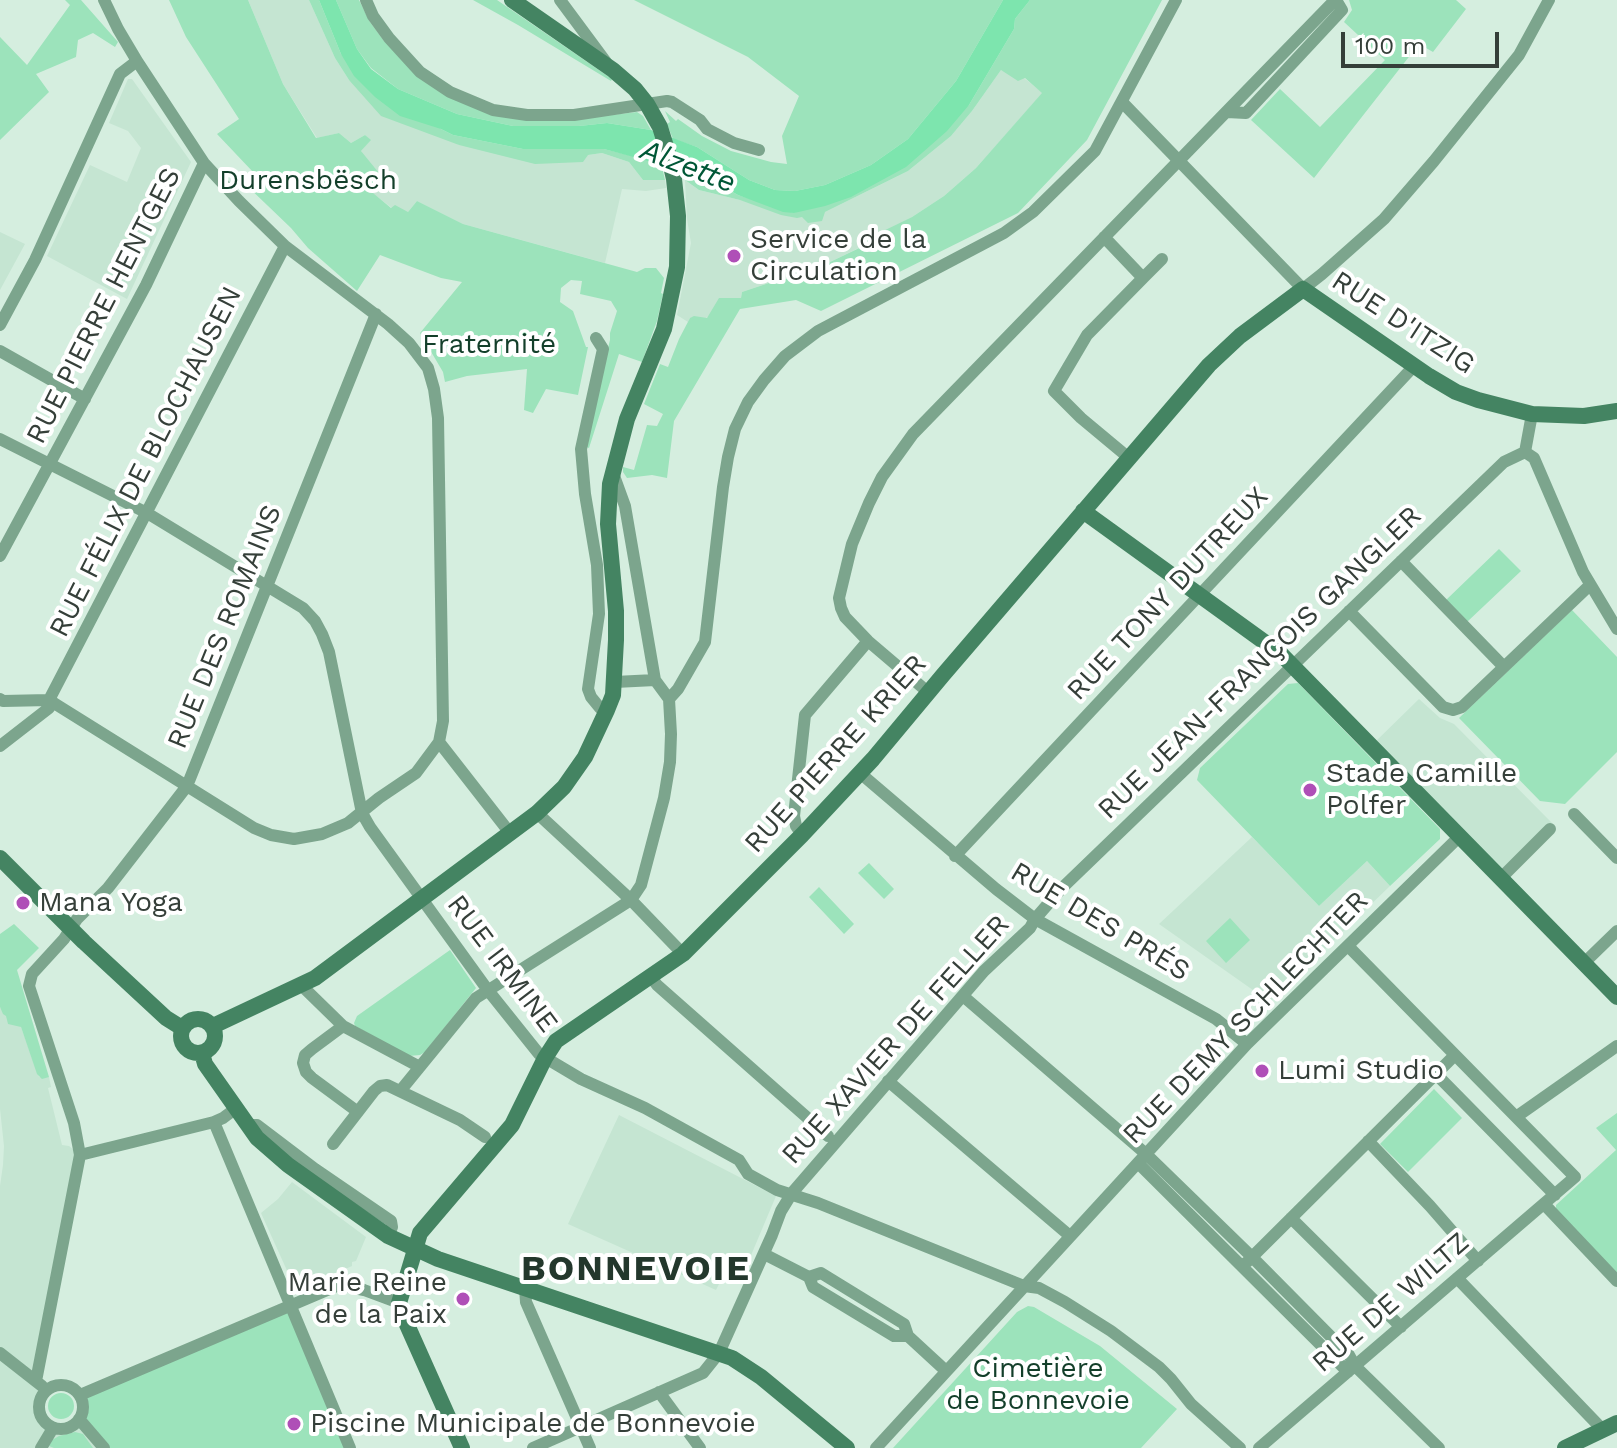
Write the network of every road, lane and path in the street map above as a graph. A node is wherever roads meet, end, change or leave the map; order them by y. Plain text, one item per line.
1 (104, 0) edge
2 (366, 0) edge
3 (512, 0) edge
4 (560, 0) edge
5 (1176, 0) edge
6 (1336, 0) edge
7 (1549, 0) edge
8 (137, 61) junction
9 (613, 70) junction
10 (1122, 102) junction
11 (647, 104) junction
12 (759, 150) dead end
13 (1179, 161) junction
14 (204, 163) junction
15 (1104, 237) junction
16 (285, 246) junction
17 (1162, 259) dead end
18 (1143, 278) junction
19 (1303, 289) junction
20 (376, 314) junction
21 (0, 325) edge
22 (596, 338) dead end
23 (0, 351) edge
24 (1415, 365) junction
25 (85, 399) junction
26 (1617, 411) edge
27 (1532, 414) junction
28 (0, 439) edge
29 (1525, 452) junction
30 (1129, 458) junction
31 (51, 464) junction
32 (613, 471) junction
33 (1083, 511) junction
34 (147, 513) junction
35 (4, 540) edge
36 (0, 556) edge
37 (1401, 561) junction
38 (1590, 585) junction
39 (268, 586) junction
40 (1199, 595) junction
41 (1349, 611) junction
42 (1617, 629) edge
43 (868, 641) junction
44 (1293, 665) junction
45 (1504, 667) junction
46 (655, 680) junction
47 (615, 682) junction
48 (929, 693) junction
49 (669, 699) junction
50 (2, 700) edge
51 (51, 701) junction
52 (607, 710) junction
53 (439, 742) junction
54 (0, 746) edge
55 (860, 773) junction
56 (187, 786) junction
57 (362, 813) junction
58 (537, 813) junction
59 (1574, 814) dead end
60 (1550, 829) dead end
61 (510, 833) junction
62 (802, 835) junction
63 (1460, 836) junction
64 (955, 856) junction
65 (0, 858) edge
66 (1617, 858) edge
67 (1501, 878) junction
68 (422, 898) junction
69 (631, 900) junction
70 (1035, 919) junction
71 (71, 929) junction
72 (1617, 931) edge
73 (1348, 946) junction
74 (683, 954) junction
75 (1584, 963) junction
76 (651, 977) junction
77 (302, 986) junction
78 (487, 989) junction
79 (963, 996) junction
80 (1617, 997) edge
81 (213, 1026) junction
82 (343, 1026) junction
83 (182, 1028) junction
84 (1247, 1044) junction
85 (1617, 1046) edge
86 (202, 1053) junction
87 (1455, 1055) junction
88 (545, 1058) junction
89 (418, 1066) junction
90 (1436, 1074) junction
91 (888, 1081) junction
92 (401, 1090) junction
93 (235, 1109) junction
94 (358, 1112) junction
95 (1516, 1117) junction
96 (214, 1122) junction
97 (828, 1136) dead end
98 (485, 1137) dead end
99 (1368, 1141) junction
100 (333, 1144) dead end
101 (80, 1155) junction
102 (1142, 1159) junction
103 (792, 1193) junction
104 (1555, 1195) junction
105 (1544, 1204) junction
106 (1291, 1218) junction
107 (1070, 1236) junction
108 (414, 1248) junction
109 (764, 1254) junction
110 (1478, 1261) junction
111 (1248, 1262) junction
112 (1457, 1278) junction
113 (1617, 1281) edge
114 (1024, 1286) junction
115 (525, 1288) junction
116 (399, 1303) junction
117 (290, 1306) junction
118 (1401, 1327) junction
119 (0, 1353) edge
120 (719, 1353) junction
121 (1352, 1369) junction
122 (946, 1371) junction
123 (41, 1385) junction
124 (659, 1392) junction
125 (80, 1395) junction
126 (79, 1419) junction
127 (1609, 1426) edge
128 (581, 1427) junction
129 (53, 1428) junction
130 (41, 1448) edge
131 (104, 1448) edge
132 (350, 1448) edge
133 (462, 1448) edge
134 (533, 1448) edge
135 (590, 1448) edge
136 (700, 1448) edge
137 (847, 1448) edge
138 (876, 1448) edge
139 (1240, 1448) edge
140 (1259, 1448) edge
141 (1439, 1448) edge
142 (1565, 1448) edge

1 - 8 street
2 - 11 street
3 - 9 main road
4 - 9 street
5 - 10 street
6 - 13 street
7 - 19 street
8 - 14 street
8 - 21 street
9 - 11 main road
10 - 13 street
10 - 49 street
11 - 12 street
11 - 32 main road
13 - 15 street
13 - 19 street
14 - 16 street
14 - 25 street, RUE PIERRE HENTGES
15 - 18 street
15 - 43 street
16 - 20 street
16 - 34 street, RUE FÉLIX DE BLOCHAUSEN
17 - 18 street
18 - 30 street
19 - 24 main road, RUE D'ITZIG
19 - 30 main road, RUE PIERRE KRIER
20 - 39 street, RUE DES ROMAINS
20 - 53 street
22 - 52 street
23 - 25 street
24 - 27 main road, RUE D'ITZIG
24 - 40 street, RUE TONY DUTREUX
25 - 31 street, RUE PIERRE HENTGES
26 - 27 main road, RUE D'ITZIG
27 - 29 street
28 - 31 street
29 - 37 street, RUE JEAN-FRANÇOIS GANGLER
29 - 38 street
30 - 33 main road, RUE PIERRE KRIER
31 - 34 street
31 - 35 street, RUE PIERRE HENTGES
32 - 46 street
32 - 47 main road
33 - 40 main road
33 - 48 main road, RUE PIERRE KRIER
34 - 39 street
34 - 51 street, RUE FÉLIX DE BLOCHAUSEN
35 - 36 street, RUE PIERRE HENTGES
37 - 41 street, RUE JEAN-FRANÇOIS GANGLER
37 - 45 street
38 - 42 street
38 - 45 street
39 - 56 street, RUE DES ROMAINS
39 - 57 street
40 - 44 main road
40 - 64 street, RUE TONY DUTREUX
41 - 44 street, RUE JEAN-FRANÇOIS GANGLER
41 - 45 street
43 - 48 street
43 - 62 street
44 - 63 main road
44 - 70 street, RUE JEAN-FRANÇOIS GANGLER
46 - 47 street
46 - 49 street
47 - 52 main road
48 - 55 main road, RUE PIERRE KRIER
49 - 69 street
50 - 51 street
51 - 54 street
51 - 56 street
52 - 58 main road
53 - 57 street
53 - 61 street
55 - 62 main road, RUE PIERRE KRIER
55 - 64 street, RUE DES PRÉS
56 - 57 street
56 - 71 street, RUE DES ROMAINS
57 - 68 street, RUE IRMINE
58 - 61 main road
58 - 69 street
59 - 66 street
60 - 67 street
61 - 68 main road
62 - 74 main road, RUE PIERRE KRIER
63 - 67 main road
63 - 73 street, RUE DEMY SCHLECHTER
64 - 70 street, RUE DES PRÉS
65 - 71 main road
67 - 75 main road
68 - 77 main road
68 - 78 street, RUE IRMINE
69 - 74 street
69 - 78 street
70 - 79 street, RUE XAVIER DE FELLER
70 - 84 street, RUE DES PRÉS
71 - 83 main road
71 - 101 street, RUE DES ROMAINS
72 - 75 street
73 - 84 street, RUE DEMY SCHLECHTER
73 - 87 street
74 - 76 main road, RUE PIERRE KRIER
75 - 80 main road
76 - 88 main road, RUE PIERRE KRIER
76 - 97 street
77 - 81 main road
77 - 82 street
78 - 88 street, RUE IRMINE
78 - 89 street
79 - 91 street, RUE XAVIER DE FELLER
79 - 102 street
81 - 83 main road
81 - 86 main road
82 - 89 street
82 - 94 street
83 - 86 main road
84 - 102 street, RUE DEMY SCHLECHTER
85 - 95 street
86 - 93 main road
87 - 90 street
87 - 95 street
88 - 103 street, RUE IRMINE
88 - 108 main road, RUE PIERRE KRIER
89 - 92 street
90 - 99 street
90 - 104 street
91 - 103 street, RUE XAVIER DE FELLER
91 - 107 street
92 - 94 street
92 - 98 street
93 - 96 street
93 - 108 main road
94 - 100 street
95 - 104 street
96 - 101 street
96 - 117 street
99 - 106 street
99 - 110 street
101 - 123 street
102 - 107 street, RUE DEMY SCHLECHTER
102 - 111 street
103 - 109 street, RUE XAVIER DE FELLER
103 - 114 street, RUE IRMINE
104 - 105 street, RUE DE WILTZ
105 - 110 street, RUE DE WILTZ
105 - 113 street
106 - 111 street
106 - 118 street
107 - 114 street, RUE DEMY SCHLECHTER
108 - 115 main road
108 - 116 main road, RUE PIERRE KRIER
109 - 120 street, RUE XAVIER DE FELLER
109 - 122 street
110 - 112 street, RUE DE WILTZ
111 - 121 street
112 - 118 street, RUE DE WILTZ
112 - 127 street
114 - 122 street, RUE DEMY SCHLECHTER
114 - 139 street, RUE IRMINE
115 - 120 main road
115 - 128 street
116 - 117 street
116 - 133 main road
117 - 125 street
117 - 132 street
118 - 121 street, RUE DE WILTZ
119 - 123 street
120 - 124 street
120 - 137 main road
121 - 140 street, RUE DE WILTZ
121 - 141 street
122 - 138 street, RUE DEMY SCHLECHTER
123 - 125 street
123 - 129 street
124 - 128 street
124 - 136 street
125 - 126 street
126 - 129 street
126 - 131 street
127 - 142 main road
128 - 134 street
128 - 135 street
129 - 130 street

